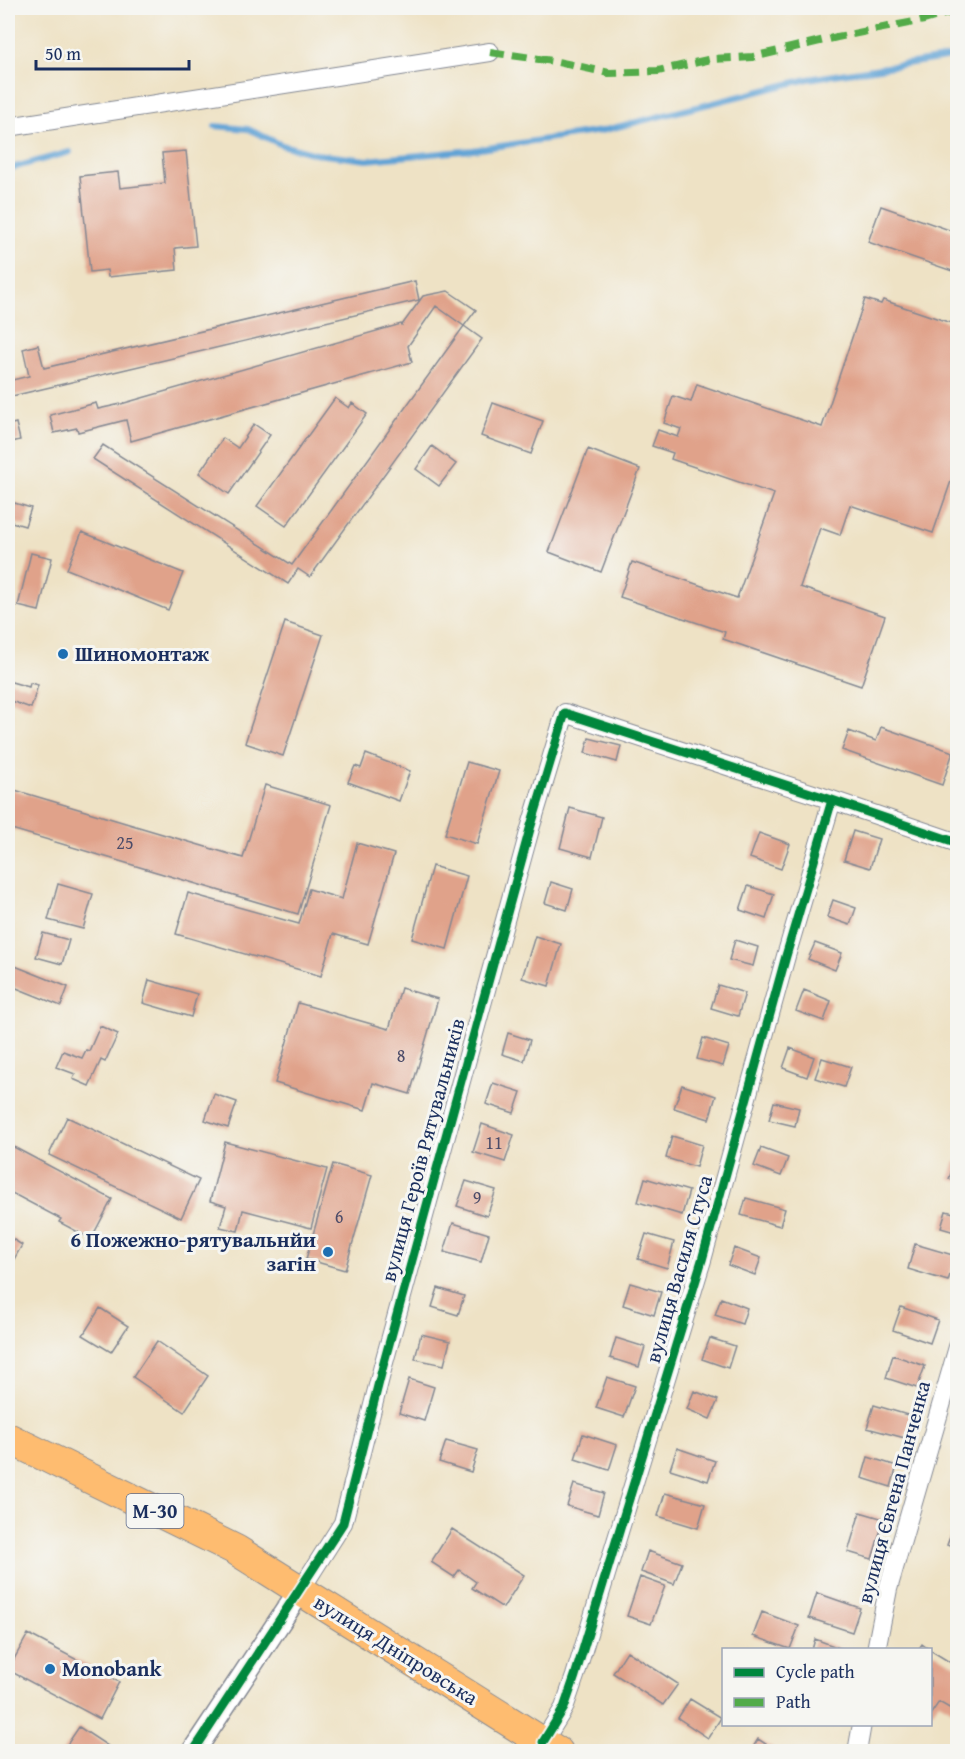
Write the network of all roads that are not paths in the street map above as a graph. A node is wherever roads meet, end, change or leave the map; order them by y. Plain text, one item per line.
1 (490, 52) dead end
2 (8, 127) edge
3 (832, 800) junction
4 (957, 843) edge
5 (957, 1347) edge
6 (8, 1438) edge
7 (300, 1589) junction
8 (876, 1648) edge
9 (862, 1726) edge
10 (551, 1747) edge
11 (193, 1752) edge
12 (856, 1752) edge

1 - 2 street
3 - 4 street
3 - 7 street, вулиця Героїв Рятувальників
3 - 10 street, вулиця Василя Стуса
5 - 8 street, вулиця Євгена Панченка
6 - 7 highway, вулиця Дніпровська / М-30
7 - 10 highway, вулиця Дніпровська / М-30
7 - 11 street
9 - 12 street

